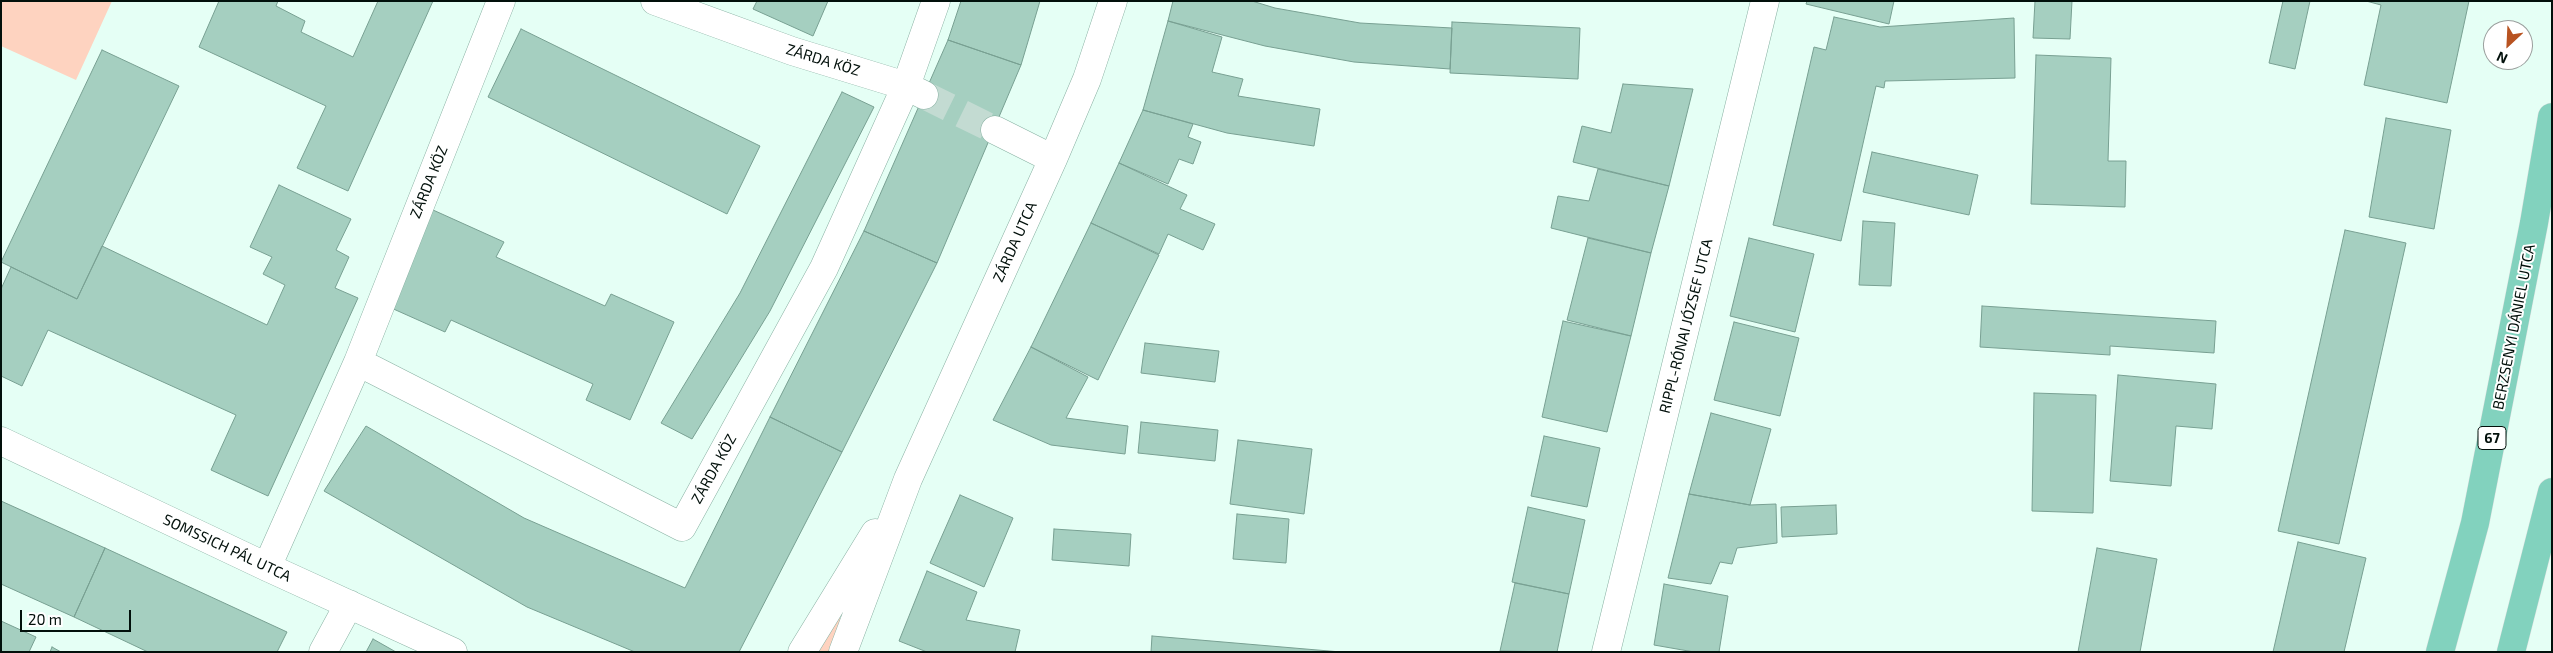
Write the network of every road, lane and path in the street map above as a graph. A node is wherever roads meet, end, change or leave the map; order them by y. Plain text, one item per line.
1 (501, 1) edge
2 (655, 1) edge
3 (936, 1) edge
4 (1113, 1) edge
5 (1765, 1) edge
6 (915, 90) junction
7 (2552, 117) edge
8 (995, 130) tunnel mouth
9 (1053, 159) junction
10 (358, 362) junction
11 (1, 441) edge
12 (908, 478) junction
13 (2552, 492) edge
14 (267, 567) junction
15 (349, 604) junction
16 (323, 652) edge
17 (453, 652) edge
18 (802, 652) edge
19 (843, 652) edge
20 (1606, 652) edge
21 (2440, 652) edge
22 (2511, 652) edge

1 - 10 street, ZÁRDA KÖZ
2 - 6 street, ZÁRDA KÖZ
3 - 6 street, ZÁRDA KÖZ
4 - 9 street, ZÁRDA UTCA
5 - 20 street, RIPPL-RÓNAI JÓZSEF UTCA
6 - 10 street, ZÁRDA KÖZ
7 - 21 main road, BERZSENYI DÁNIEL UTCA / 67
8 - 9 street
9 - 12 street, ZÁRDA UTCA
10 - 14 street, ZÁRDA KÖZ
11 - 14 street, SOMSSICH PÁL UTCA
12 - 18 street, ZÁRDA UTCA
12 - 19 street, ZÁRDA UTCA
13 - 22 main road
14 - 15 street, SOMSSICH PÁL UTCA
15 - 16 street
15 - 17 street, SOMSSICH PÁL UTCA

